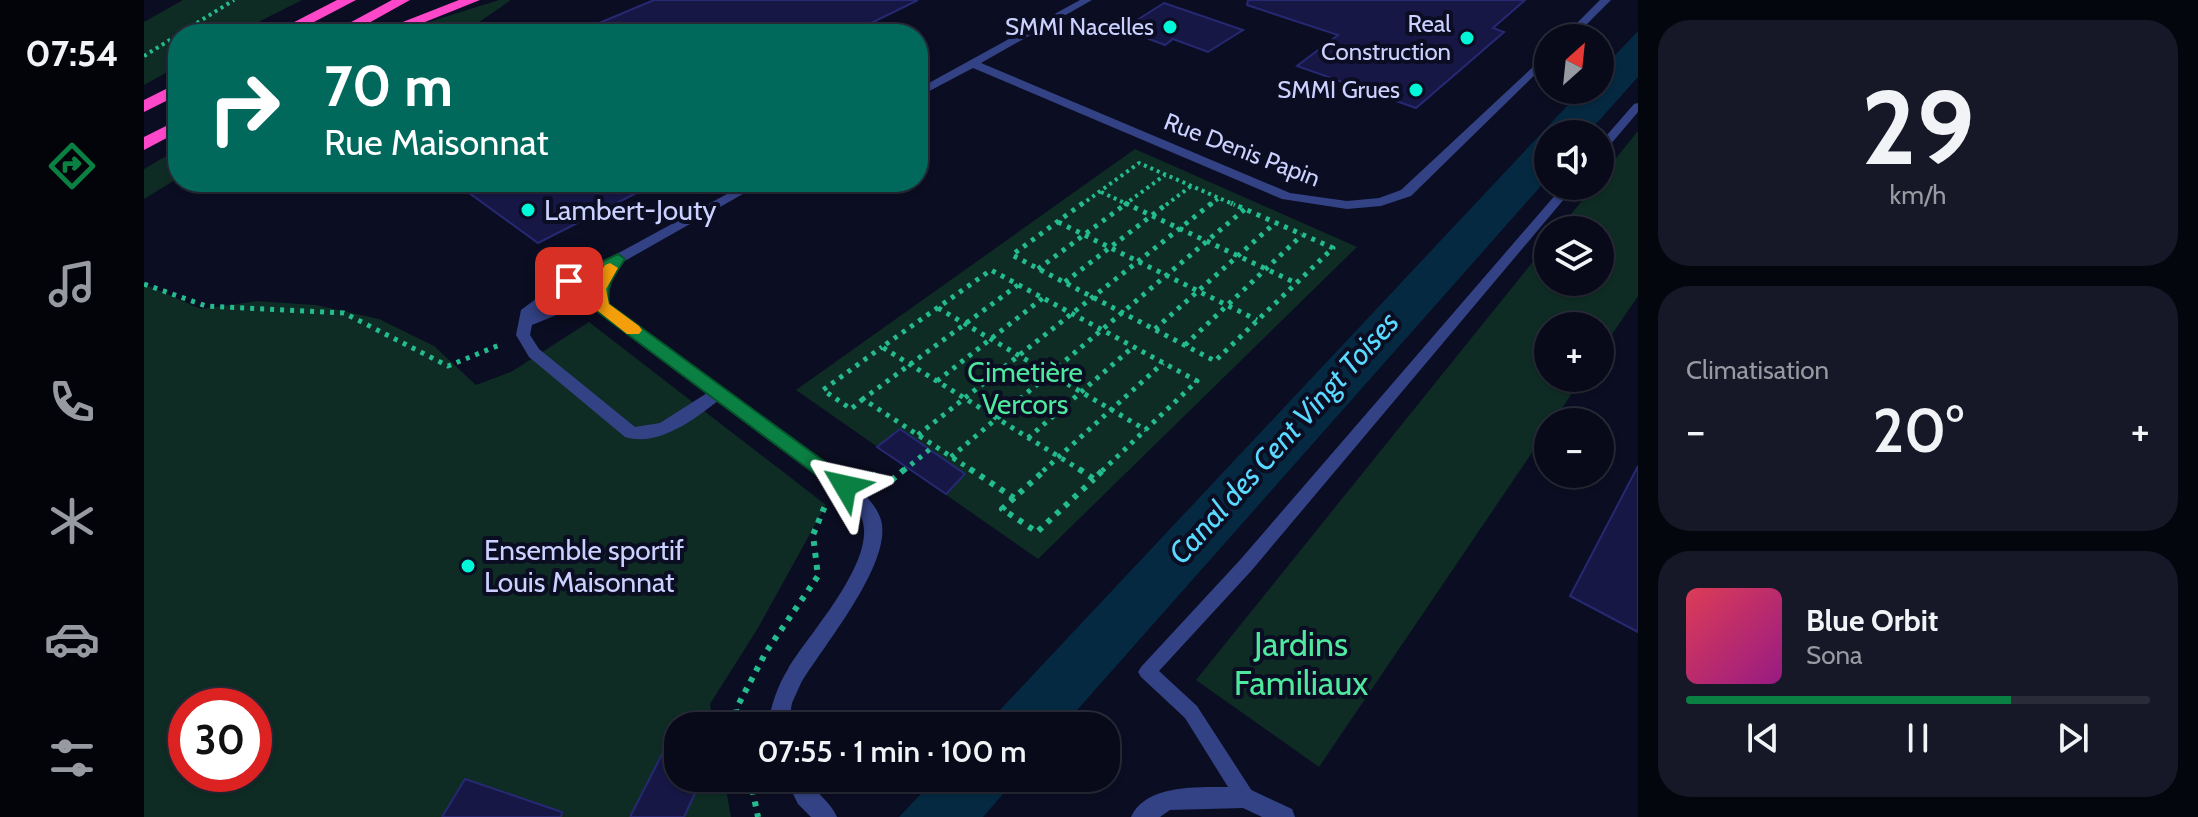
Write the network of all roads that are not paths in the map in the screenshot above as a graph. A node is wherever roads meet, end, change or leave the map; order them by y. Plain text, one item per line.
1 (327, 0) edge
2 (349, 0) edge
3 (403, 0) edge
4 (473, 0) edge
5 (1087, 0) edge
6 (1606, 0) edge
7 (288, 24) edge
8 (298, 24) edge
9 (356, 24) edge
10 (407, 24) edge
11 (1581, 24) edge
12 (973, 64) junction
13 (1534, 70) edge
14 (928, 89) edge
15 (168, 94) edge
16 (1638, 106) edge
17 (144, 107) edge
18 (168, 132) edge
19 (1614, 134) edge
20 (144, 145) edge
21 (740, 192) edge
22 (1557, 200) edge
23 (618, 259) junction
24 (601, 307) junction
25 (524, 329) junction
26 (716, 394) junction
27 (782, 712) edge
28 (803, 792) edge
29 (1245, 797) junction
30 (826, 817) edge
31 (1142, 817) edge
32 (1284, 817) edge

1 - 7 highway
2 - 8 highway
3 - 9 highway
4 - 10 highway
5 - 12 street
6 - 11 street
12 - 13 street, Rue Denis Papin
12 - 14 street
15 - 17 highway
16 - 19 lane
18 - 20 highway
21 - 23 street
22 - 29 lane
23 - 24 street
23 - 25 street
24 - 25 street
24 - 26 street
25 - 26 street
26 - 27 street
28 - 30 street
29 - 31 street
29 - 32 street

